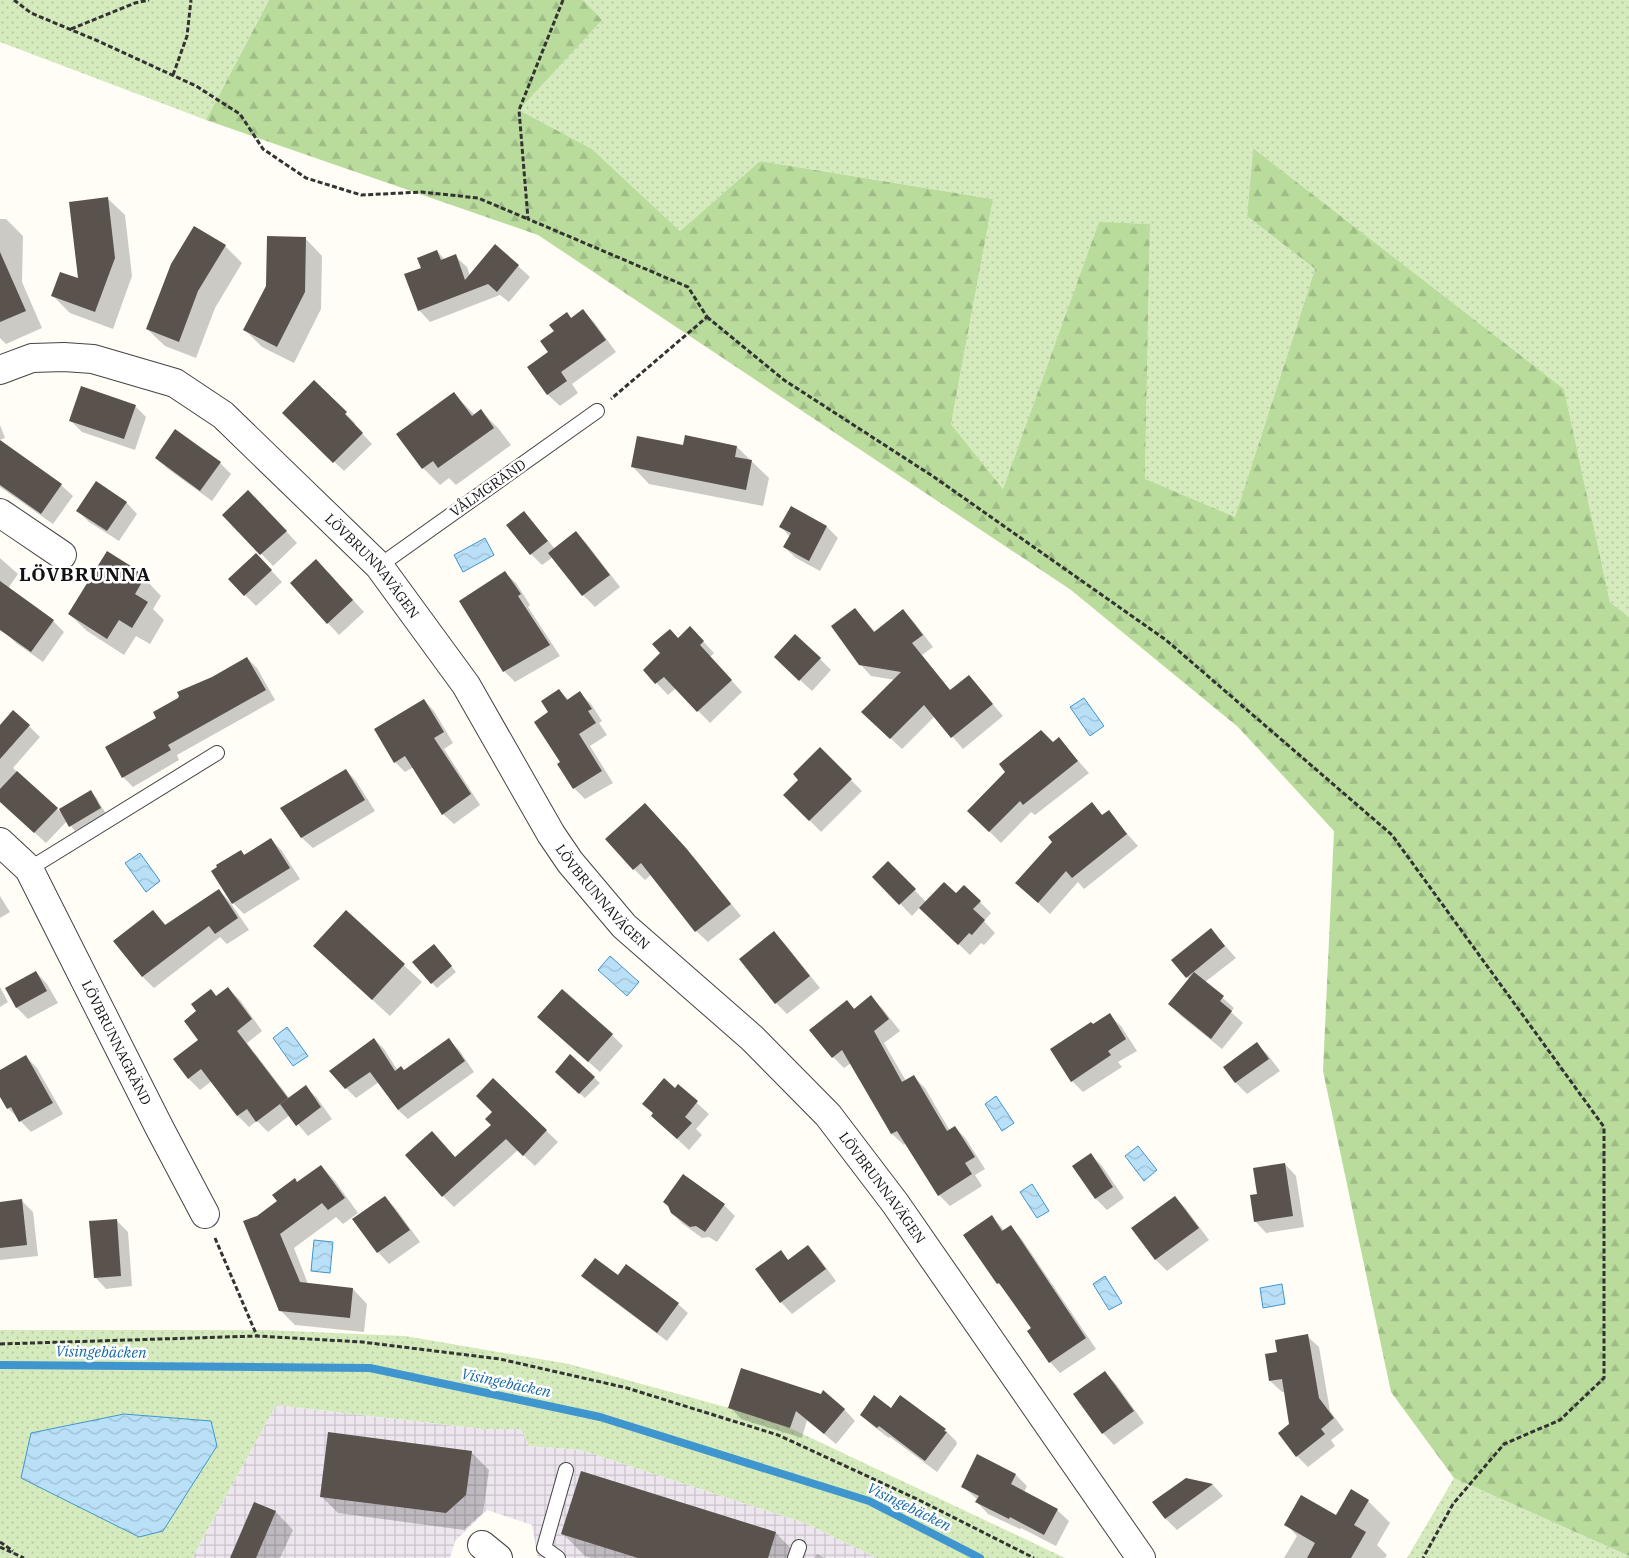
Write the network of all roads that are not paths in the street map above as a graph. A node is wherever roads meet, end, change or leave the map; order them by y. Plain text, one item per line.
1 (0, 370) edge
2 (597, 411) road end
3 (0, 513) edge
4 (62, 555) dead end
5 (379, 566) junction
6 (217, 753) dead end
7 (0, 842) edge
8 (29, 869) junction
9 (205, 1214) road end
10 (566, 1470) dead end
11 (558, 1558) edge
12 (1141, 1558) edge

1 - 5 street, LÖVBRUNNAVÄGEN
2 - 5 lane, VÅLMGRÄND
3 - 4 street
5 - 12 street, LÖVBRUNNAVÄGEN
6 - 8 lane
7 - 8 street, LÖVBRUNNAGRÄND
8 - 9 street, LÖVBRUNNAGRÄND
10 - 11 lane

